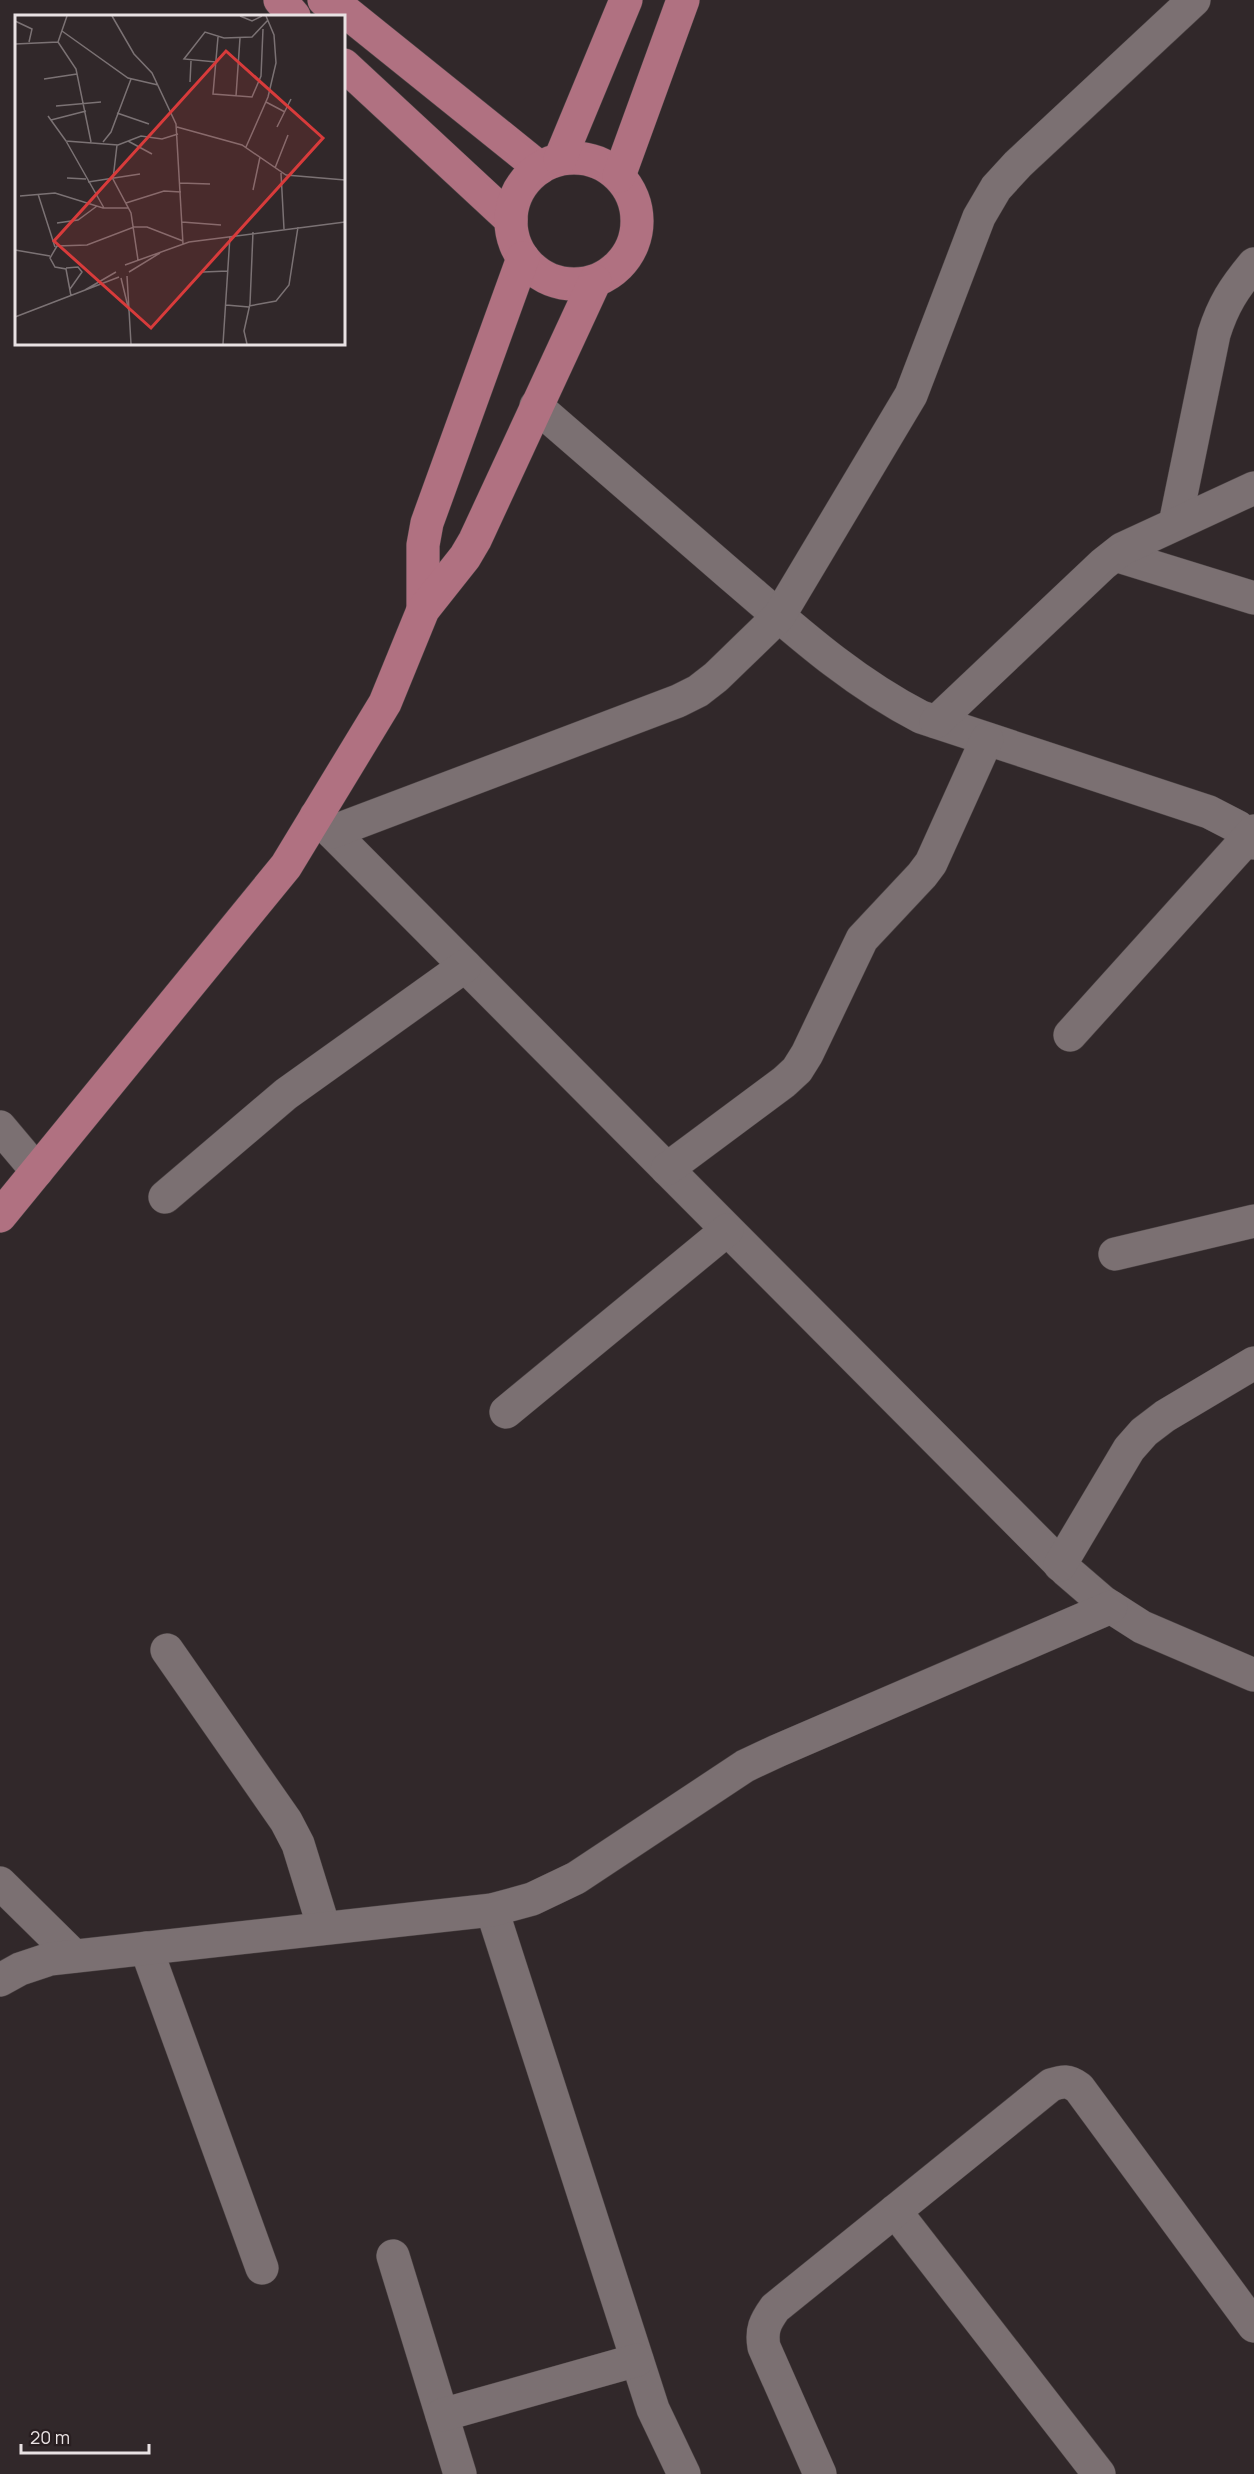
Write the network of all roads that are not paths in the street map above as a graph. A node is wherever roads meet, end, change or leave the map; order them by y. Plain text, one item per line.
1 (280, 0) edge
2 (324, 0) edge
3 (626, 0) edge
4 (683, 0) edge
5 (1194, 0) edge
6 (293, 15) edge
7 (345, 66) edge
8 (550, 164) junction
9 (620, 176) junction
10 (511, 220) junction
11 (523, 258) junction
12 (1254, 264) edge
13 (595, 281) junction
14 (536, 406) junction
15 (1254, 488) edge
16 (1175, 524) junction
17 (1115, 555) junction
18 (1254, 598) edge
19 (423, 610) junction
20 (779, 616) junction
21 (936, 722) junction
22 (987, 739) junction
23 (324, 824) junction
24 (1252, 837) edge
25 (465, 966) junction
26 (1070, 1035) dead end
27 (0, 1127) edge
28 (667, 1169) junction
29 (37, 1171) junction
30 (165, 1197) dead end
31 (0, 1216) edge
32 (1254, 1221) edge
33 (727, 1230) junction
34 (1115, 1254) dead end
35 (1254, 1363) edge
36 (506, 1412) dead end
37 (1060, 1564) junction
38 (1111, 1607) junction
39 (167, 1650) dead end
40 (1254, 1675) edge
41 (0, 1883) edge
42 (492, 1910) junction
43 (324, 1928) junction
44 (146, 1948) junction
45 (74, 1956) junction
46 (0, 1980) edge
47 (895, 2211) junction
48 (393, 2256) dead end
49 (262, 2268) dead end
50 (1254, 2326) edge
51 (637, 2360) junction
52 (442, 2415) junction
53 (460, 2474) edge
54 (684, 2474) edge
55 (820, 2474) edge
56 (1099, 2474) edge

1 - 6 main road
2 - 8 main road
3 - 8 main road
4 - 9 main road
5 - 20 street
7 - 10 main road
8 - 9 main road
8 - 10 main road
9 - 13 main road
10 - 11 main road
11 - 13 main road
11 - 19 main road
12 - 16 street
13 - 14 main road
14 - 19 main road
14 - 20 street
15 - 16 street
16 - 17 street
17 - 18 street
17 - 21 street
19 - 23 main road
20 - 21 street
20 - 23 street
21 - 22 street
22 - 24 street
22 - 28 street
23 - 25 street
23 - 29 main road
24 - 26 street
25 - 28 street
25 - 30 street
27 - 29 street
28 - 33 street
29 - 31 main road
32 - 34 street
33 - 36 street
33 - 37 street
35 - 37 street
37 - 38 street
38 - 40 street
38 - 42 street
39 - 43 street
41 - 45 street
42 - 43 street
42 - 51 street
43 - 44 street
44 - 45 street
44 - 49 street
45 - 46 street
47 - 50 street
47 - 55 street
47 - 56 street
48 - 52 street
51 - 52 street
51 - 54 street
52 - 53 street

